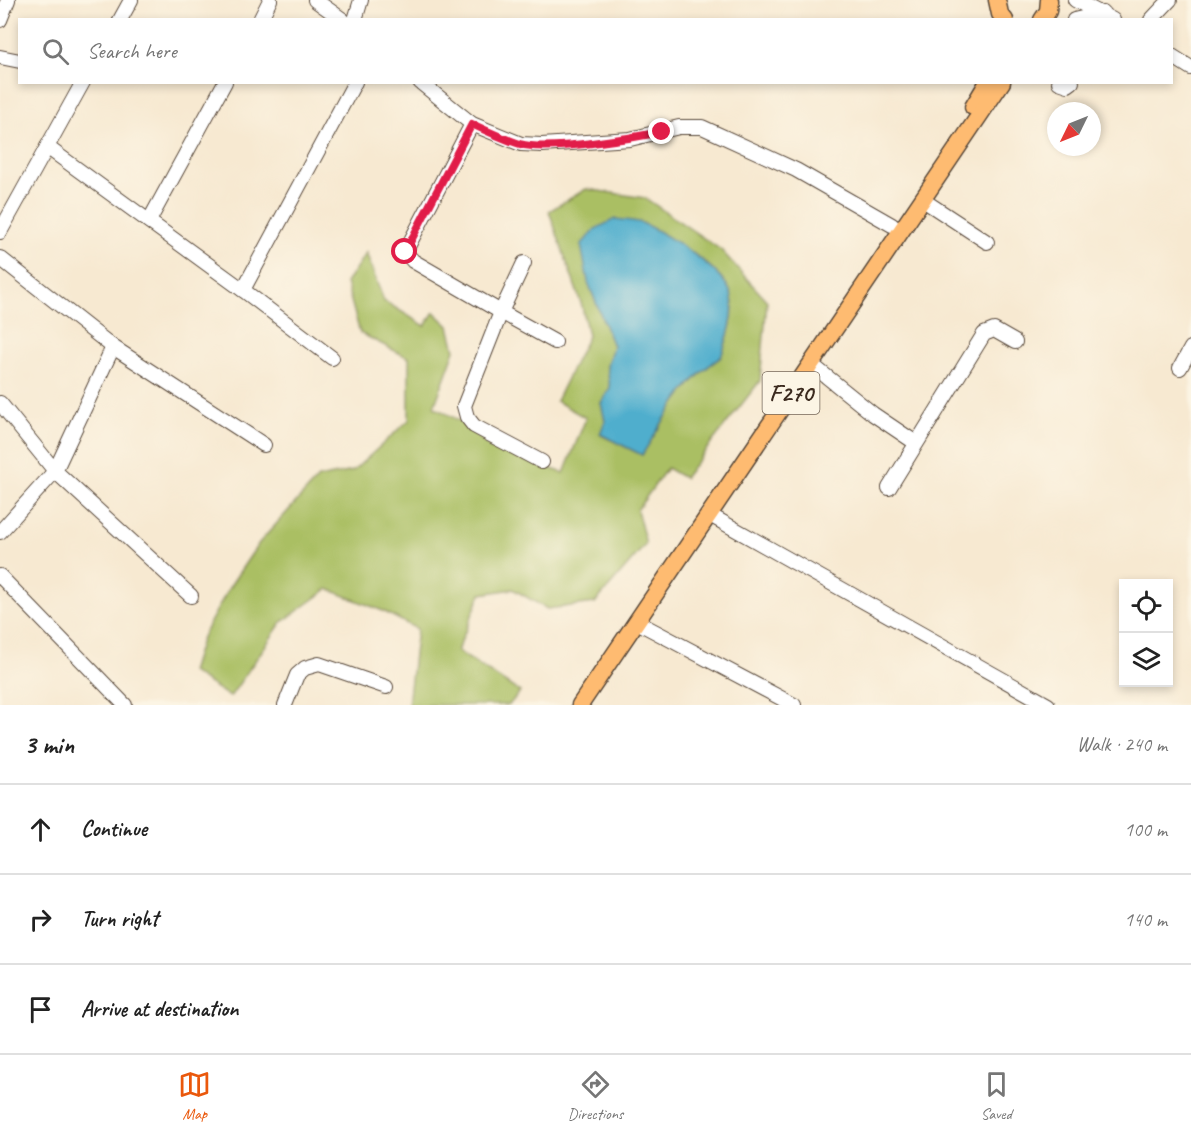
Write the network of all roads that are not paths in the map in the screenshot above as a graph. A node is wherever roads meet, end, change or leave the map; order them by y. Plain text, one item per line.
1 (8, 0) edge
2 (131, 0) edge
3 (270, 0) edge
4 (315, 0) edge
5 (361, 0) edge
6 (1049, 0) edge
7 (1078, 0) edge
8 (1170, 0) edge
9 (1108, 16) edge
10 (121, 18) edge
11 (261, 18) edge
12 (340, 18) edge
13 (356, 18) edge
14 (1044, 18) edge
15 (1091, 18) edge
16 (1152, 18) edge
17 (0, 20) edge
18 (0, 57) edge
19 (1173, 57) edge
20 (18, 62) edge
21 (1191, 68) edge
22 (82, 84) edge
23 (224, 84) edge
24 (354, 84) edge
25 (422, 84) edge
26 (987, 84) edge
27 (1001, 84) edge
28 (472, 124) junction
29 (47, 147) junction
30 (923, 200) junction
31 (149, 221) junction
32 (892, 225) junction
33 (0, 232) edge
34 (987, 242) dead end
35 (0, 258) edge
36 (524, 263) dead end
37 (243, 290) junction
38 (501, 312) junction
39 (555, 342) dead end
40 (1015, 342) dead end
41 (112, 347) junction
42 (1191, 348) edge
43 (332, 358) dead end
44 (811, 364) junction
45 (1180, 368) dead end
46 (0, 403) edge
47 (916, 443) junction
48 (264, 445) dead end
49 (542, 462) dead end
50 (55, 471) junction
51 (889, 488) dead end
52 (708, 514) junction
53 (0, 532) edge
54 (0, 576) edge
55 (191, 596) dead end
56 (637, 622) junction
57 (386, 687) dead end
58 (125, 705) edge
59 (285, 705) edge
60 (568, 705) edge
61 (580, 705) edge
62 (794, 705) edge
63 (1048, 705) edge

1 - 17 street
2 - 10 street
3 - 11 street
4 - 12 street
5 - 13 street
6 - 14 main road
7 - 9 street
8 - 16 street
9 - 15 street
18 - 20 street
19 - 21 street
22 - 29 street
23 - 31 street
24 - 37 street
25 - 28 street
26 - 32 main road, F270
27 - 30 main road, F270
28 - 32 street
28 - 38 street
29 - 31 street
29 - 33 street
30 - 34 street
30 - 44 main road, F270
31 - 37 street
32 - 60 main road, F270
35 - 41 street
36 - 38 street
37 - 43 street
38 - 39 street
38 - 49 street
40 - 47 street
41 - 48 street
41 - 50 street
42 - 45 street
44 - 47 street
44 - 52 main road, F270
46 - 50 street
47 - 51 street
50 - 53 street
50 - 55 street
52 - 56 main road, F270
52 - 63 street
54 - 58 street
56 - 61 main road, F270
56 - 62 street
57 - 59 street

